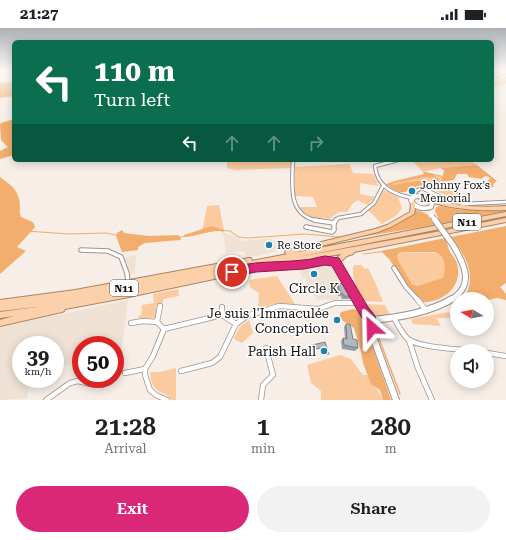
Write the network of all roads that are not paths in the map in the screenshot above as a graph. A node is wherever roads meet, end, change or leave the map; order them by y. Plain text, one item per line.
1 (293, 162) edge
2 (387, 162) edge
3 (383, 186) junction
4 (418, 190) junction
5 (420, 196) junction
6 (413, 199) junction
7 (430, 200) junction
8 (506, 202) edge
9 (506, 208) edge
10 (428, 209) junction
11 (506, 214) edge
12 (506, 220) edge
13 (334, 223) junction
14 (306, 227) dead end
15 (381, 245) junction
16 (81, 250) dead end
17 (336, 262) junction
18 (308, 264) joint
19 (256, 267) junction
20 (394, 268) dead end
21 (128, 283) junction
22 (84, 302) junction
23 (0, 303) edge
24 (359, 303) junction
25 (160, 306) dead end
26 (222, 307) dead end
27 (0, 308) edge
28 (426, 310) junction
29 (0, 315) edge
30 (222, 315) junction
31 (393, 318) junction
32 (370, 320) junction
33 (157, 322) junction
34 (0, 323) edge
35 (131, 323) dead end
36 (236, 324) junction
37 (164, 330) junction
38 (409, 340) junction
39 (266, 348) dead end
40 (450, 348) edge
41 (494, 354) edge
42 (506, 356) edge
43 (145, 369) junction
44 (181, 371) dead end
45 (125, 373) dead end
46 (72, 384) edge
47 (46, 400) edge
48 (167, 400) edge
49 (260, 400) edge
50 (396, 400) edge
51 (432, 400) edge

1 - 13 street
2 - 3 street
3 - 6 street
3 - 13 street
4 - 5 street
4 - 6 street
4 - 8 street
5 - 6 main road
5 - 7 main road
6 - 10 main road
6 - 21 highway, N11
7 - 9 highway, N11
7 - 10 main road
10 - 28 main road, bridge
11 - 27 highway, N11
12 - 15 highway, N11
13 - 14 street
15 - 17 highway, N11
15 - 19 highway, N11
16 - 21 street
17 - 18 main road
17 - 24 main road
18 - 19 highway, N11
19 - 22 highway, N11
20 - 28 street
21 - 23 highway, N11
22 - 29 highway, N11
22 - 34 highway, N11
24 - 32 main road
24 - 36 street
25 - 33 street
26 - 30 street
28 - 31 main road
30 - 36 street
30 - 37 street
31 - 32 main road
31 - 38 street
32 - 50 main road
33 - 35 street
33 - 37 street
36 - 44 street
37 - 43 street
38 - 40 street
38 - 51 street
39 - 49 street
41 - 42 street
43 - 45 street
43 - 48 street
46 - 47 street

